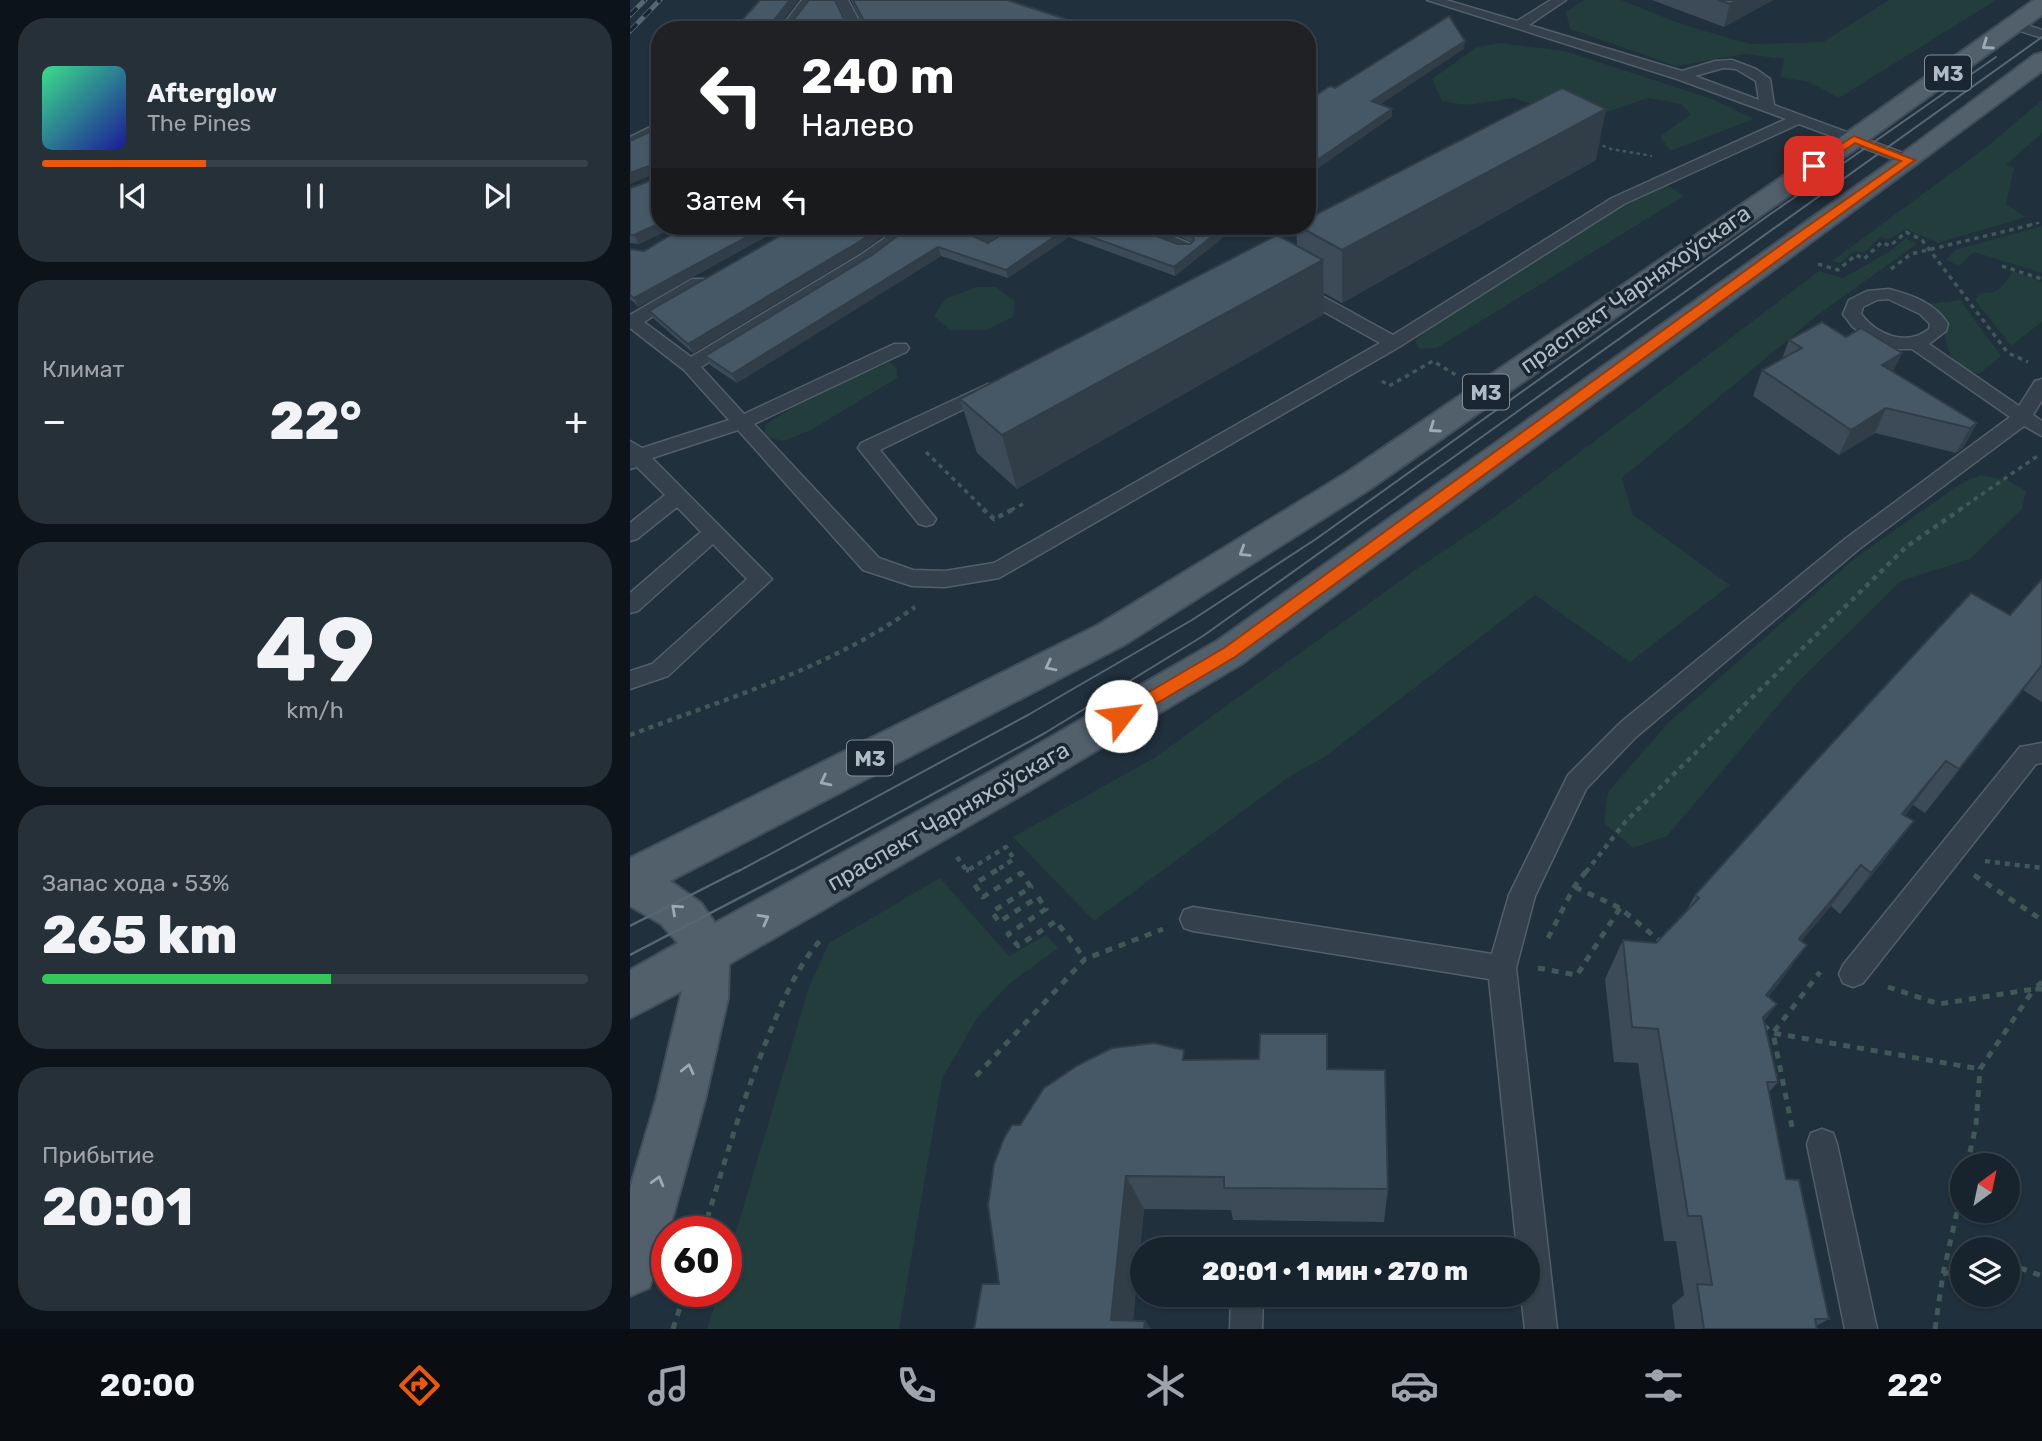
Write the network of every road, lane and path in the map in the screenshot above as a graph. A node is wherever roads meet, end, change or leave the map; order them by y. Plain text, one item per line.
1 (809, 0) edge
2 (842, 0) edge
3 (1433, 0) edge
4 (1560, 0) edge
5 (2042, 5) edge
6 (792, 21) edge
7 (853, 21) edge
8 (2016, 25) junction
9 (1519, 26) junction
10 (2042, 34) edge
11 (2042, 60) edge
12 (1682, 76) junction
13 (1767, 107) junction
14 (1799, 119) junction
15 (651, 131) edge
16 (1854, 139) junction
17 (1589, 140) edge
18 (630, 143) edge
19 (1661, 158) dead end
20 (1909, 160) junction
21 (2042, 222) edge
22 (900, 235) edge
23 (972, 235) edge
24 (1004, 235) edge
25 (1155, 235) edge
26 (1185, 247) edge
27 (1931, 251) junction
28 (1817, 264) dead end
29 (2002, 266) dead end
30 (716, 273) edge
31 (1279, 279) edge
32 (2042, 279) edge
33 (631, 320) edge
34 (1914, 343) dead end
35 (1393, 344) junction
36 (900, 348) dead end
37 (2031, 363) dead end
38 (690, 366) junction
39 (1453, 373) dead end
40 (1378, 379) dead end
41 (1004, 382) edge
42 (2042, 385) edge
43 (741, 423) junction
44 (2031, 424) edge
45 (920, 446) dead end
46 (2042, 453) edge
47 (633, 455) edge
48 (678, 495) junction
49 (1023, 504) dead end
50 (926, 519) dead end
51 (714, 531) junction
52 (630, 534) edge
53 (945, 579) junction
54 (630, 605) edge
55 (630, 680) edge
56 (630, 735) edge
57 (2042, 753) edge
58 (955, 853) dead end
59 (1945, 856) junction
60 (2042, 868) edge
61 (630, 882) edge
62 (1574, 887) junction
63 (1620, 908) junction
64 (1193, 919) joint
65 (2042, 920) edge
66 (1545, 944) dead end
67 (1671, 950) edge
68 (704, 953) junction
69 (1539, 956) dead end
70 (1085, 959) junction
71 (1533, 967) junction
72 (1502, 968) junction
73 (1853, 974) joint
74 (1533, 980) dead end
75 (2042, 982) edge
76 (2034, 989) junction
77 (2042, 989) edge
78 (630, 995) edge
79 (1752, 1016) edge
80 (1980, 1069) junction
81 (976, 1076) dead end
82 (751, 1079) dead end
83 (1822, 1144) dead end
84 (1970, 1153) edge
85 (708, 1216) edge
86 (1954, 1223) edge
87 (2020, 1268) edge
88 (630, 1269) edge
89 (1950, 1272) edge
90 (1943, 1273) junction
91 (2042, 1276) edge
92 (680, 1307) edge
93 (1247, 1307) edge
94 (673, 1329) edge
95 (1246, 1329) edge
96 (1541, 1329) edge
97 (1861, 1329) edge
98 (1935, 1329) edge

1 - 6 lane
2 - 7 lane
3 - 9 lane
4 - 9 lane
5 - 8 main road, праспект Чарняхоўскага / М3
8 - 10 lane
8 -> 16 main road, праспект Чарняхоўскага / М3
9 - 12 lane
11 - 20 main road, праспект Чарняхоўскага / М3
12 - 13 lane
12 - 13 lane
13 - 14 lane
14 - 16 lane
14 - 35 lane
15 - 18 lane
16 - 20 lane
16 -> 61 main road, праспект Чарняхоўскага / М3
17 - 19 path
68 -> 20 main road, праспект Чарняхоўскага / М3
21 - 27 path
22 - 38 lane
23 - 24 lane
25 - 26 lane
27 - 28 path
27 - 37 path
29 - 32 path
30 - 33 lane
31 - 35 lane
33 - 38 lane
34 - 44 lane
35 - 53 lane
36 - 43 lane
38 - 43 lane
39 - 40 path
41 - 50 lane
42 - 44 lane
43 - 47 lane
43 - 53 lane
44 - 72 lane
45 - 49 path
46 - 62 path
47 - 48 lane
48 - 51 lane
48 - 52 lane
51 - 54 lane
51 - 55 lane
53 - 56 path
57 - 59 lane
58 - 70 path
59 - 60 path
59 - 65 path
59 - 73 lane
68 -> 61 main road
62 - 63 path
62 - 66 path
63 - 67 path
63 - 71 path
64 - 70 path
64 - 72 lane
68 - 78 main road, праспект Чарняхоўскага / М3
88 -> 68 main road
69 - 71 path
70 - 81 path
71 - 74 path
72 - 96 lane
73 - 76 path
75 - 76 path
76 - 77 path
76 - 80 path
79 - 80 path
80 - 84 path
82 - 85 path
83 - 97 lane
86 - 90 path
87 - 91 path
89 - 90 path
90 - 98 path
92 - 94 path
93 - 95 lane

